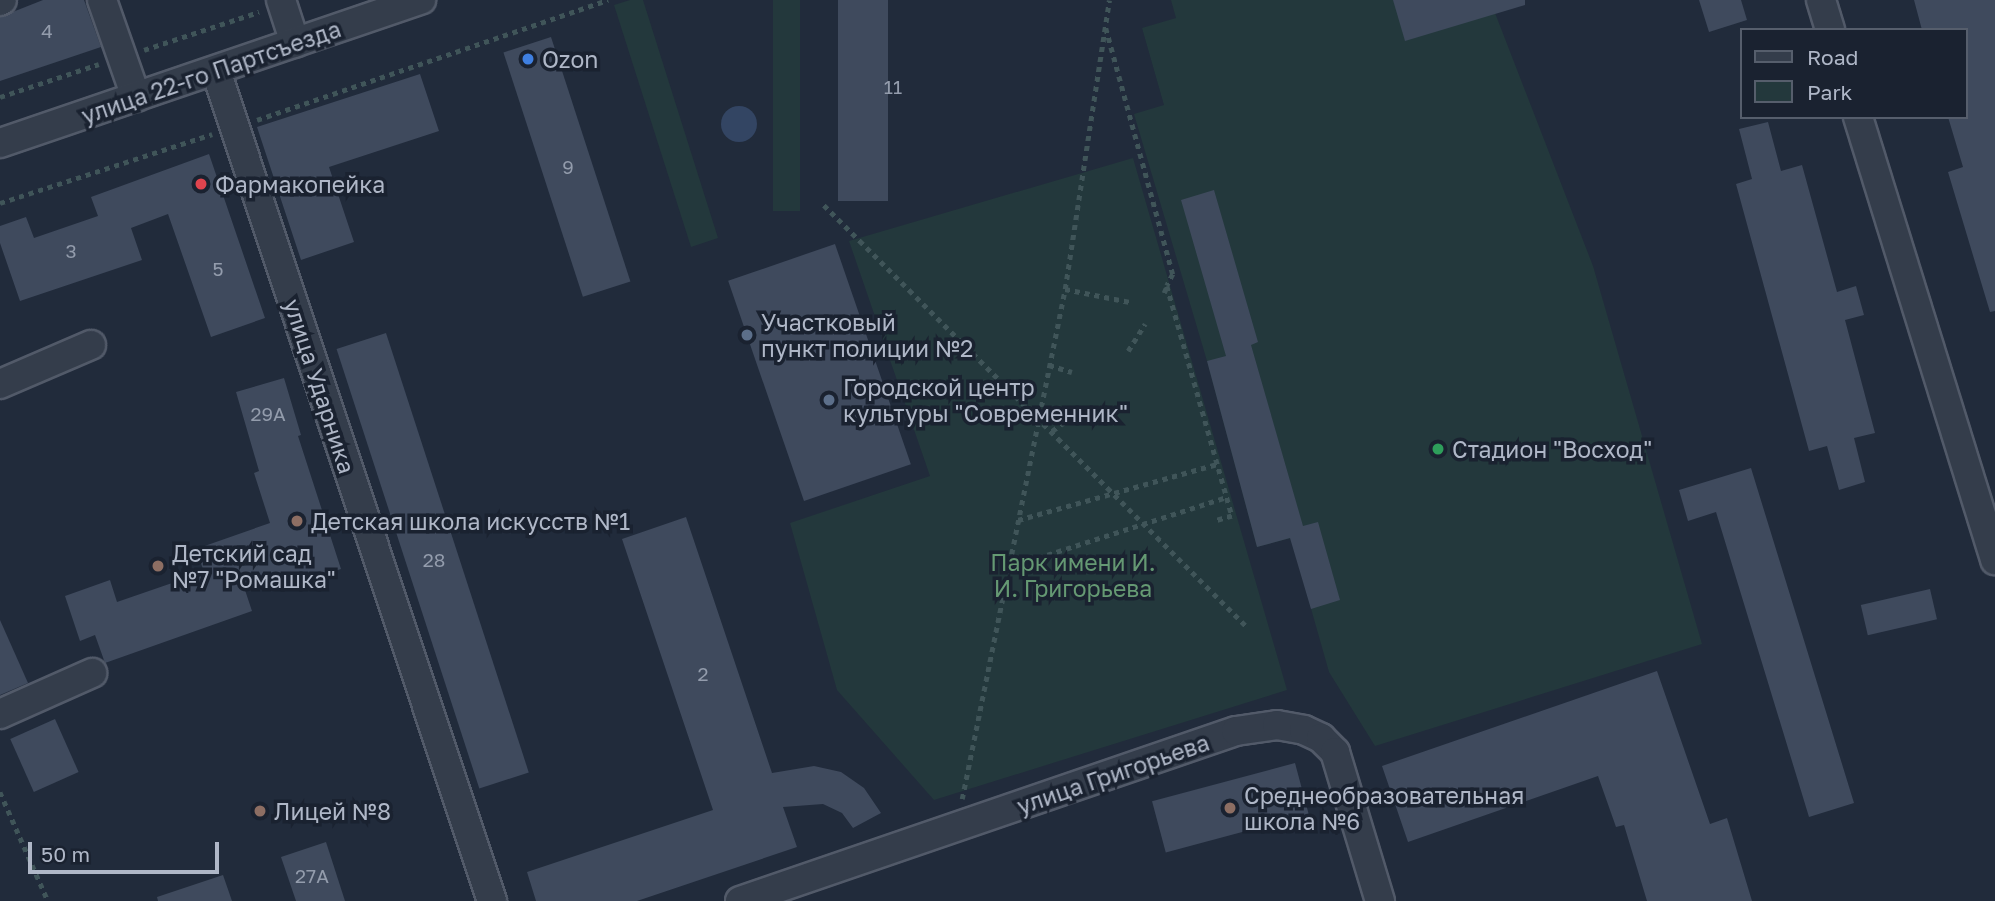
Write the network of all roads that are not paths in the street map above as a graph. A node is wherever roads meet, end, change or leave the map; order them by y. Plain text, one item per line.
1 (102, 0) edge
2 (281, 0) edge
3 (421, 0) edge
4 (1821, 0) edge
5 (1829, 28) edge
6 (295, 43) junction
7 (216, 71) junction
8 (136, 97) junction
9 (1859, 119) edge
10 (0, 143) edge
11 (91, 345) dead end
12 (0, 384) edge
13 (1995, 560) edge
14 (92, 673) dead end
15 (0, 714) edge
16 (492, 901) edge
17 (740, 901) edge
18 (1380, 901) edge

1 - 8 street
2 - 6 street
3 - 6 street, улица 22-го Партсъезда
4 - 5 street
6 - 7 street, улица 22-го Партсъезда
7 - 8 street, улица 22-го Партсъезда
7 - 16 street, улица Ударника
8 - 10 street, улица 22-го Партсъезда
9 - 13 street
11 - 12 street
14 - 15 street
17 - 18 street, улица Григорьева

